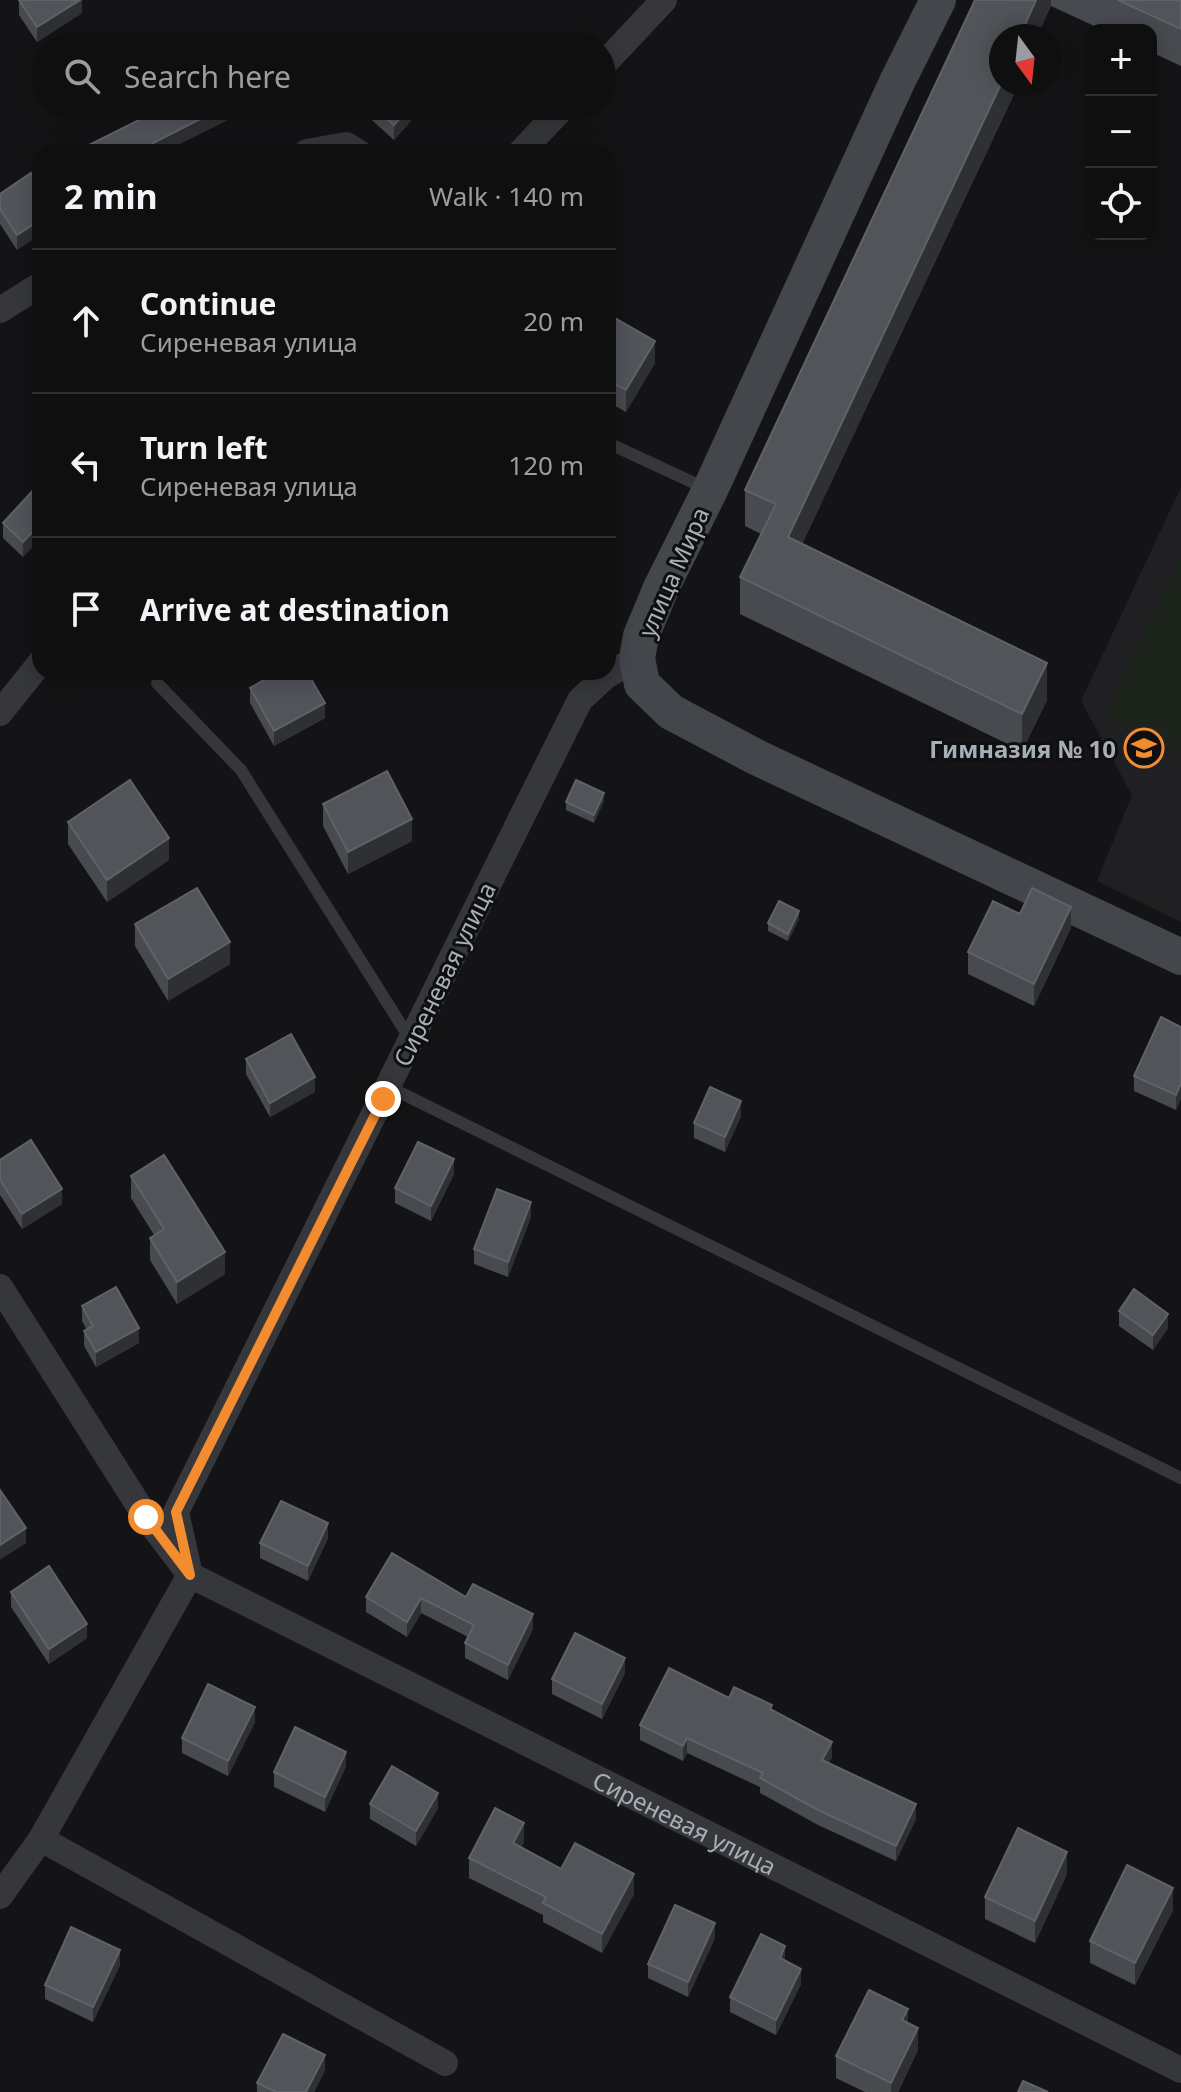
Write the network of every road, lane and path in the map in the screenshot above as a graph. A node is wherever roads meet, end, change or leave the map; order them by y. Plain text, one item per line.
1 (664, 0) edge
2 (938, 0) edge
3 (616, 51) edge
4 (551, 120) edge
5 (528, 144) edge
6 (32, 290) edge
7 (0, 310) edge
8 (616, 447) edge
9 (710, 490) junction
10 (637, 658) junction
11 (616, 670) edge
12 (32, 673) edge
13 (602, 680) edge
14 (157, 683) dead end
15 (0, 713) edge
16 (1181, 957) edge
17 (410, 1039) junction
18 (389, 1087) junction
19 (0, 1287) edge
20 (1181, 1478) edge
21 (190, 1575) junction
22 (41, 1839) junction
23 (0, 1896) edge
24 (445, 2063) dead end
25 (1181, 2070) edge

1 - 3 street
2 - 9 street, улица Мира
4 - 5 street
6 - 7 street
8 - 9 lane
9 - 10 street, улица Мира
10 - 11 street, Сиреневая улица
10 - 16 street, улица Мира
12 - 15 street
13 - 17 street, Сиреневая улица
14 - 17 lane
17 - 18 street, Сиреневая улица
18 - 20 lane
18 - 21 street, Сиреневая улица
19 - 21 street, Сиреневая улица
21 - 22 street
21 - 25 street, Сиреневая улица
22 - 23 street
22 - 24 street

